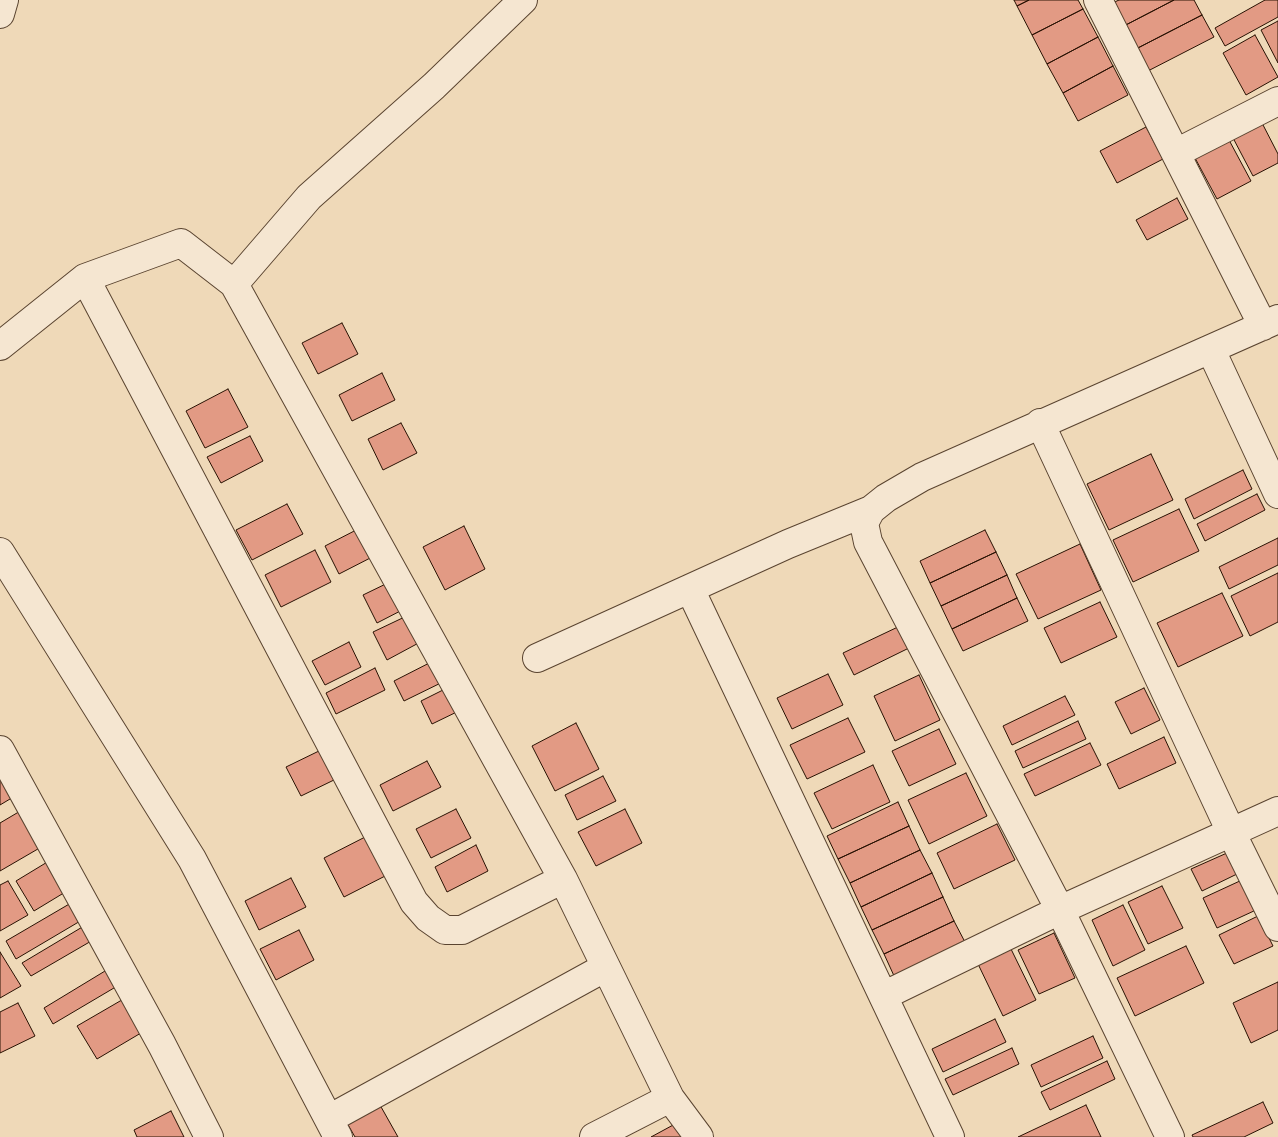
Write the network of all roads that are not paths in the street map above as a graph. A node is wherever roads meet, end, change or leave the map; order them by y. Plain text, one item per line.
1 (4, 0) edge
2 (523, 0) edge
3 (1098, 0) edge
4 (0, 14) edge
5 (1278, 101) edge
6 (1176, 153) junction
7 (85, 278) junction
8 (234, 284) junction
9 (1270, 322) edge
10 (0, 346) edge
11 (1211, 350) junction
12 (1040, 423) junction
13 (1278, 494) edge
14 (871, 510) junction
15 (0, 552) edge
16 (690, 589) junction
17 (536, 658) dead end
18 (0, 750) edge
19 (1278, 811) edge
20 (1231, 832) junction
21 (563, 879) junction
22 (1060, 910) junction
23 (1278, 927) edge
24 (606, 967) junction
25 (883, 996) junction
26 (670, 1098) junction
27 (334, 1128) edge
28 (208, 1137) edge
29 (594, 1137) edge
30 (699, 1137) edge
31 (950, 1137) edge
32 (1170, 1137) edge

1 - 4 street
2 - 8 street
3 - 6 street
5 - 6 street
6 - 9 street
7 - 8 street
7 - 10 street
7 - 21 street
8 - 21 street
9 - 11 street
11 - 12 street
11 - 13 street
12 - 14 street
12 - 20 street
14 - 16 street
14 - 22 street
15 - 27 street
16 - 17 street
16 - 25 street
18 - 28 street
19 - 20 street
20 - 22 street
20 - 23 street
21 - 24 street
22 - 25 street
22 - 32 street
24 - 26 street
24 - 27 street
25 - 31 street
26 - 29 street
26 - 30 street

